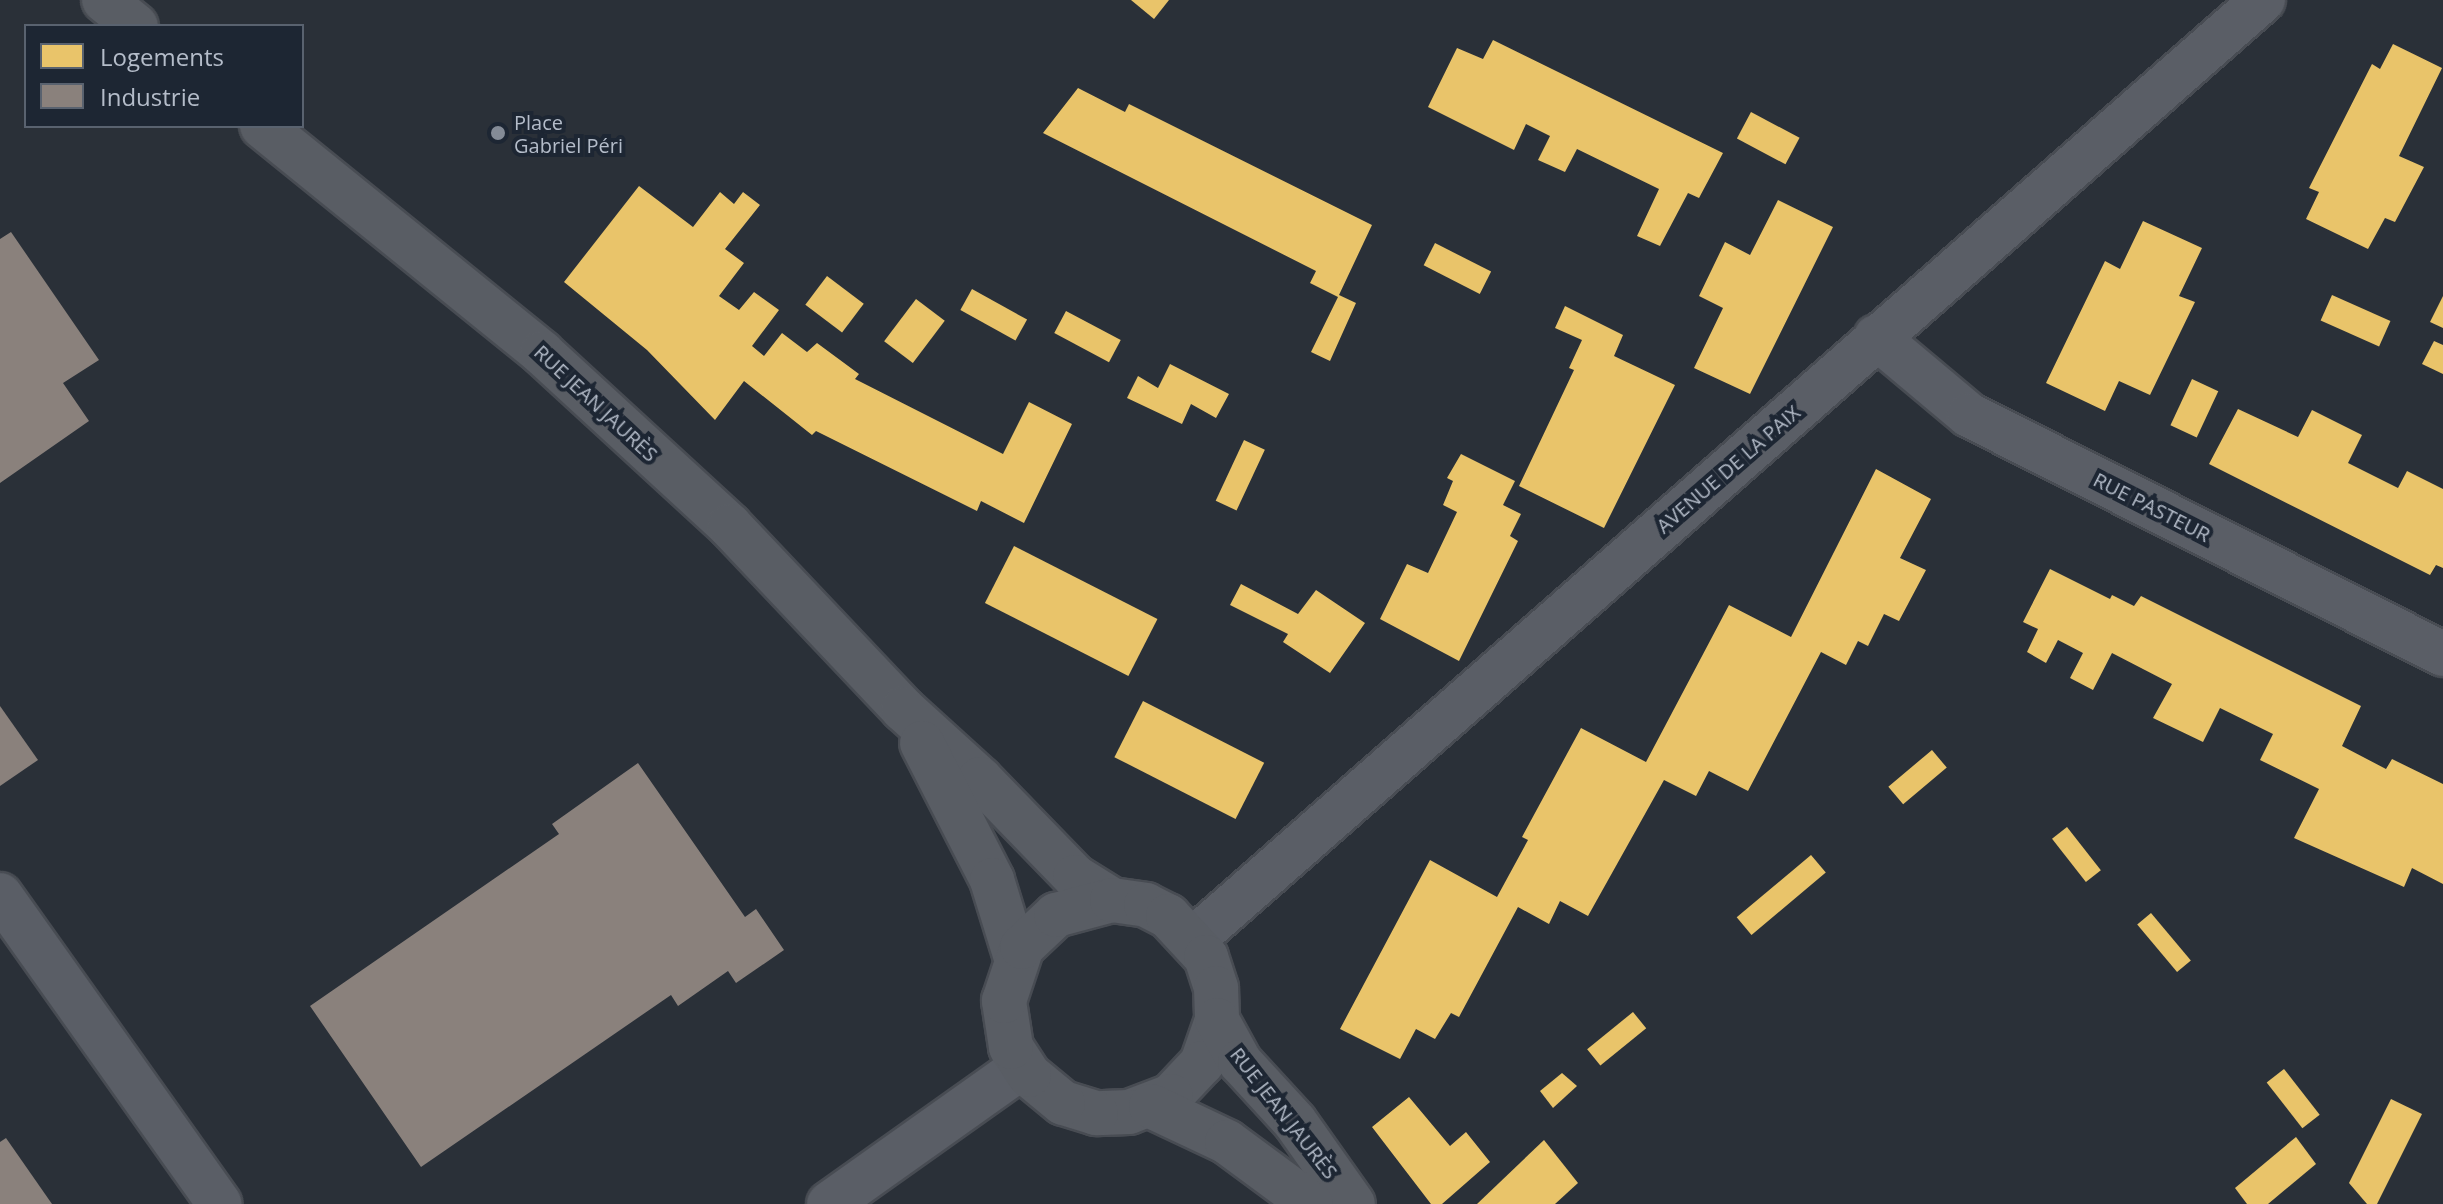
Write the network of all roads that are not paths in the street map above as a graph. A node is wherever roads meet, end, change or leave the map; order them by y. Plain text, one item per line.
1 (104, 0) edge
2 (2263, 0) edge
3 (134, 24) edge
4 (264, 128) edge
5 (1876, 337) junction
6 (2443, 654) edge
7 (903, 709) junction
8 (0, 895) edge
9 (1112, 900) junction
10 (1194, 939) junction
11 (1016, 958) junction
12 (1217, 1020) junction
13 (1022, 1067) junction
14 (1151, 1106) junction
15 (220, 1204) edge
16 (829, 1204) edge
17 (1311, 1204) edge
18 (1353, 1204) edge

1 - 3 main road
2 - 5 street, AVENUE DE LA PAIX
4 - 7 main road, RUE JEAN JAURÈS
5 - 6 street, RUE PASTEUR
5 - 10 street, AVENUE DE LA PAIX
7 - 9 main road, RUE JEAN JAURÈS
7 - 11 main road, RUE JEAN JAURÈS
8 - 15 street
9 - 10 main road, RUE JEAN JAURÈS
9 - 11 main road, RUE JEAN JAURÈS
10 - 12 main road, RUE JEAN JAURÈS
11 - 13 main road, RUE JEAN JAURÈS
12 - 14 main road, RUE JEAN JAURÈS
12 - 18 main road, RUE JEAN JAURÈS
13 - 14 main road, RUE JEAN JAURÈS
13 - 16 street
14 - 17 main road, RUE JEAN JAURÈS

